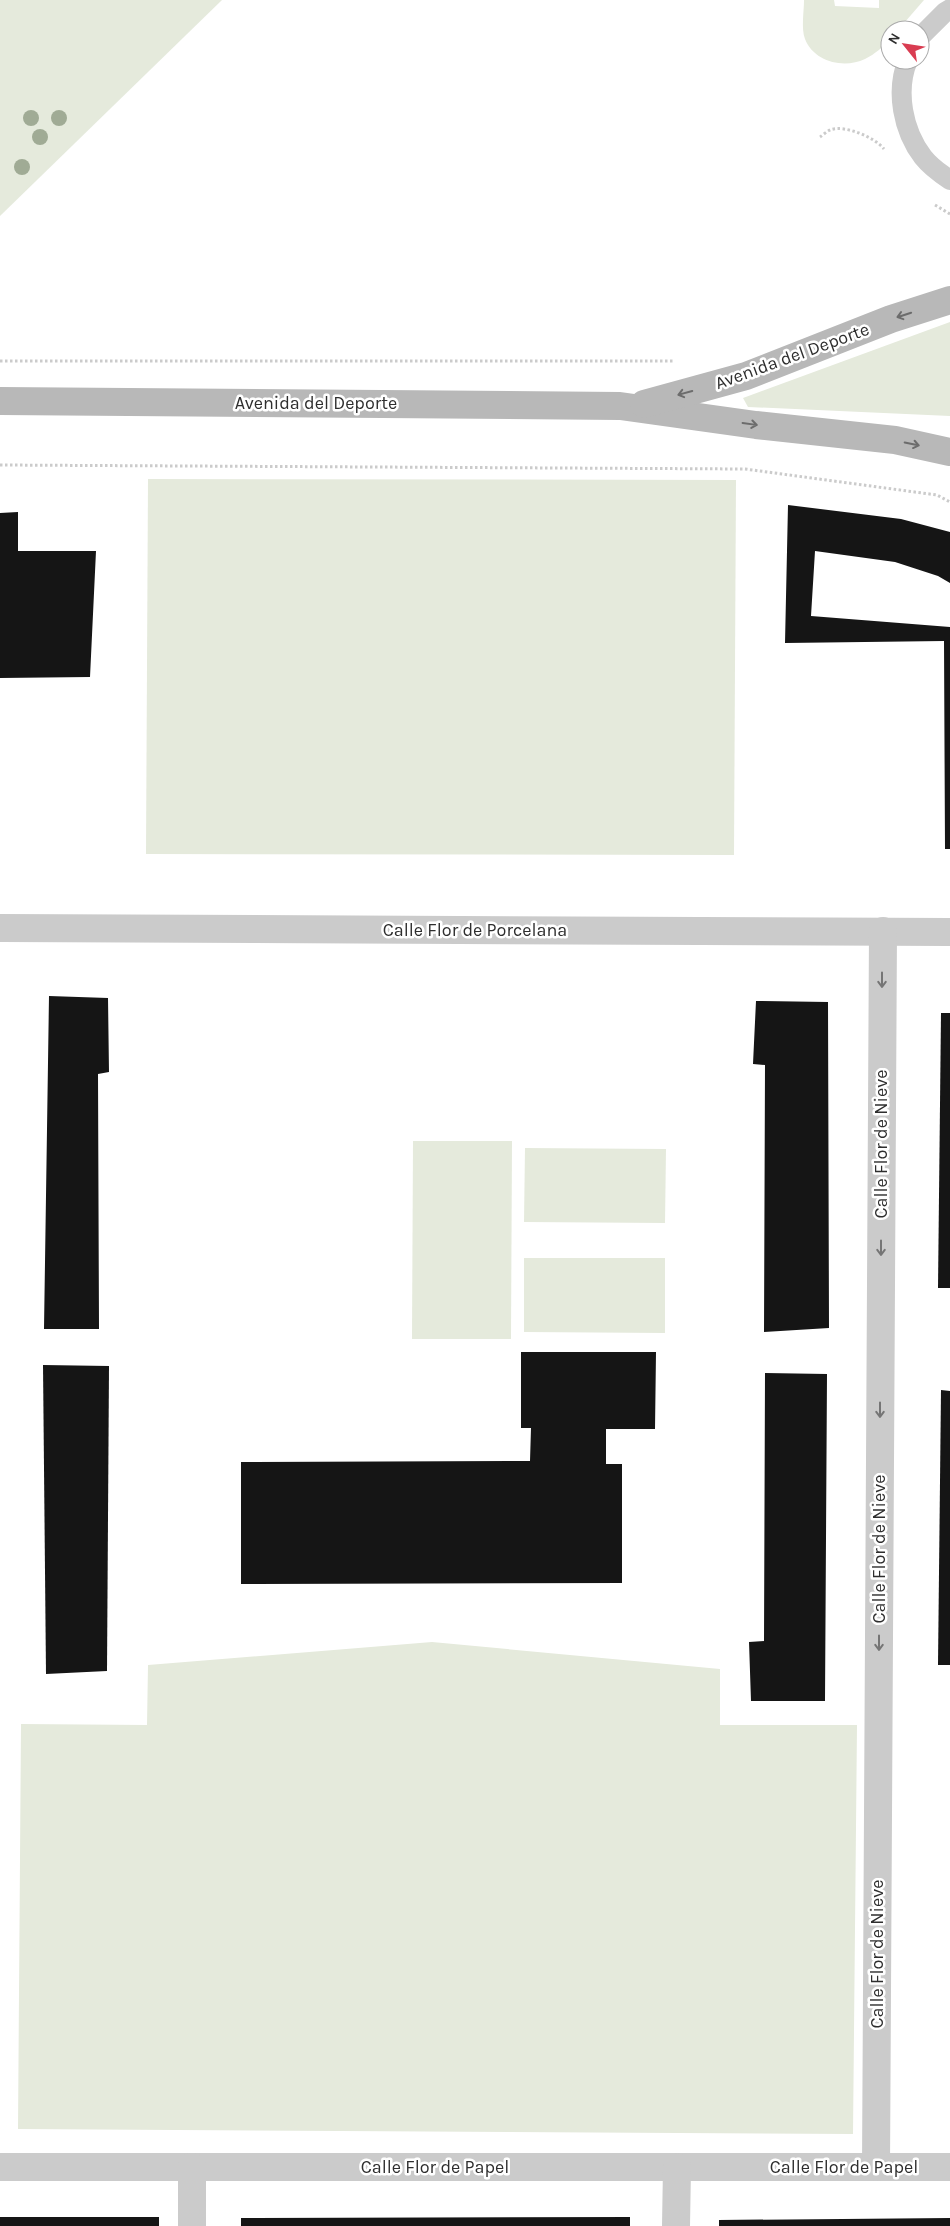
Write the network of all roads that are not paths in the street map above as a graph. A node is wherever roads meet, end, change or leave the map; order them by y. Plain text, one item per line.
1 (950, 10) edge
2 (930, 26) edge
3 (906, 70) edge
4 (950, 180) edge
5 (950, 300) edge
6 (0, 401) edge
7 (633, 407) junction
8 (950, 452) edge
9 (0, 928) edge
10 (883, 932) junction
11 (950, 932) edge
12 (0, 2167) edge
13 (192, 2167) junction
14 (677, 2167) junction
15 (876, 2167) junction
16 (950, 2167) edge
17 (192, 2226) edge
18 (676, 2226) edge

1 - 2 lane
3 - 4 lane
5 -> 7 street, Avenida del Deporte
6 - 7 street, Avenida del Deporte
7 -> 8 street, Avenida del Deporte
9 - 10 street, Calle Flor de Porcelana
10 - 11 street, Calle Flor de Porcelana
10 -> 15 street, Calle Flor de Nieve
12 - 13 street, Calle Flor de Papel
13 - 14 street, Calle Flor de Papel
13 - 17 street
14 - 15 street, Calle Flor de Papel
14 - 18 street
15 - 16 street, Calle Flor de Papel

